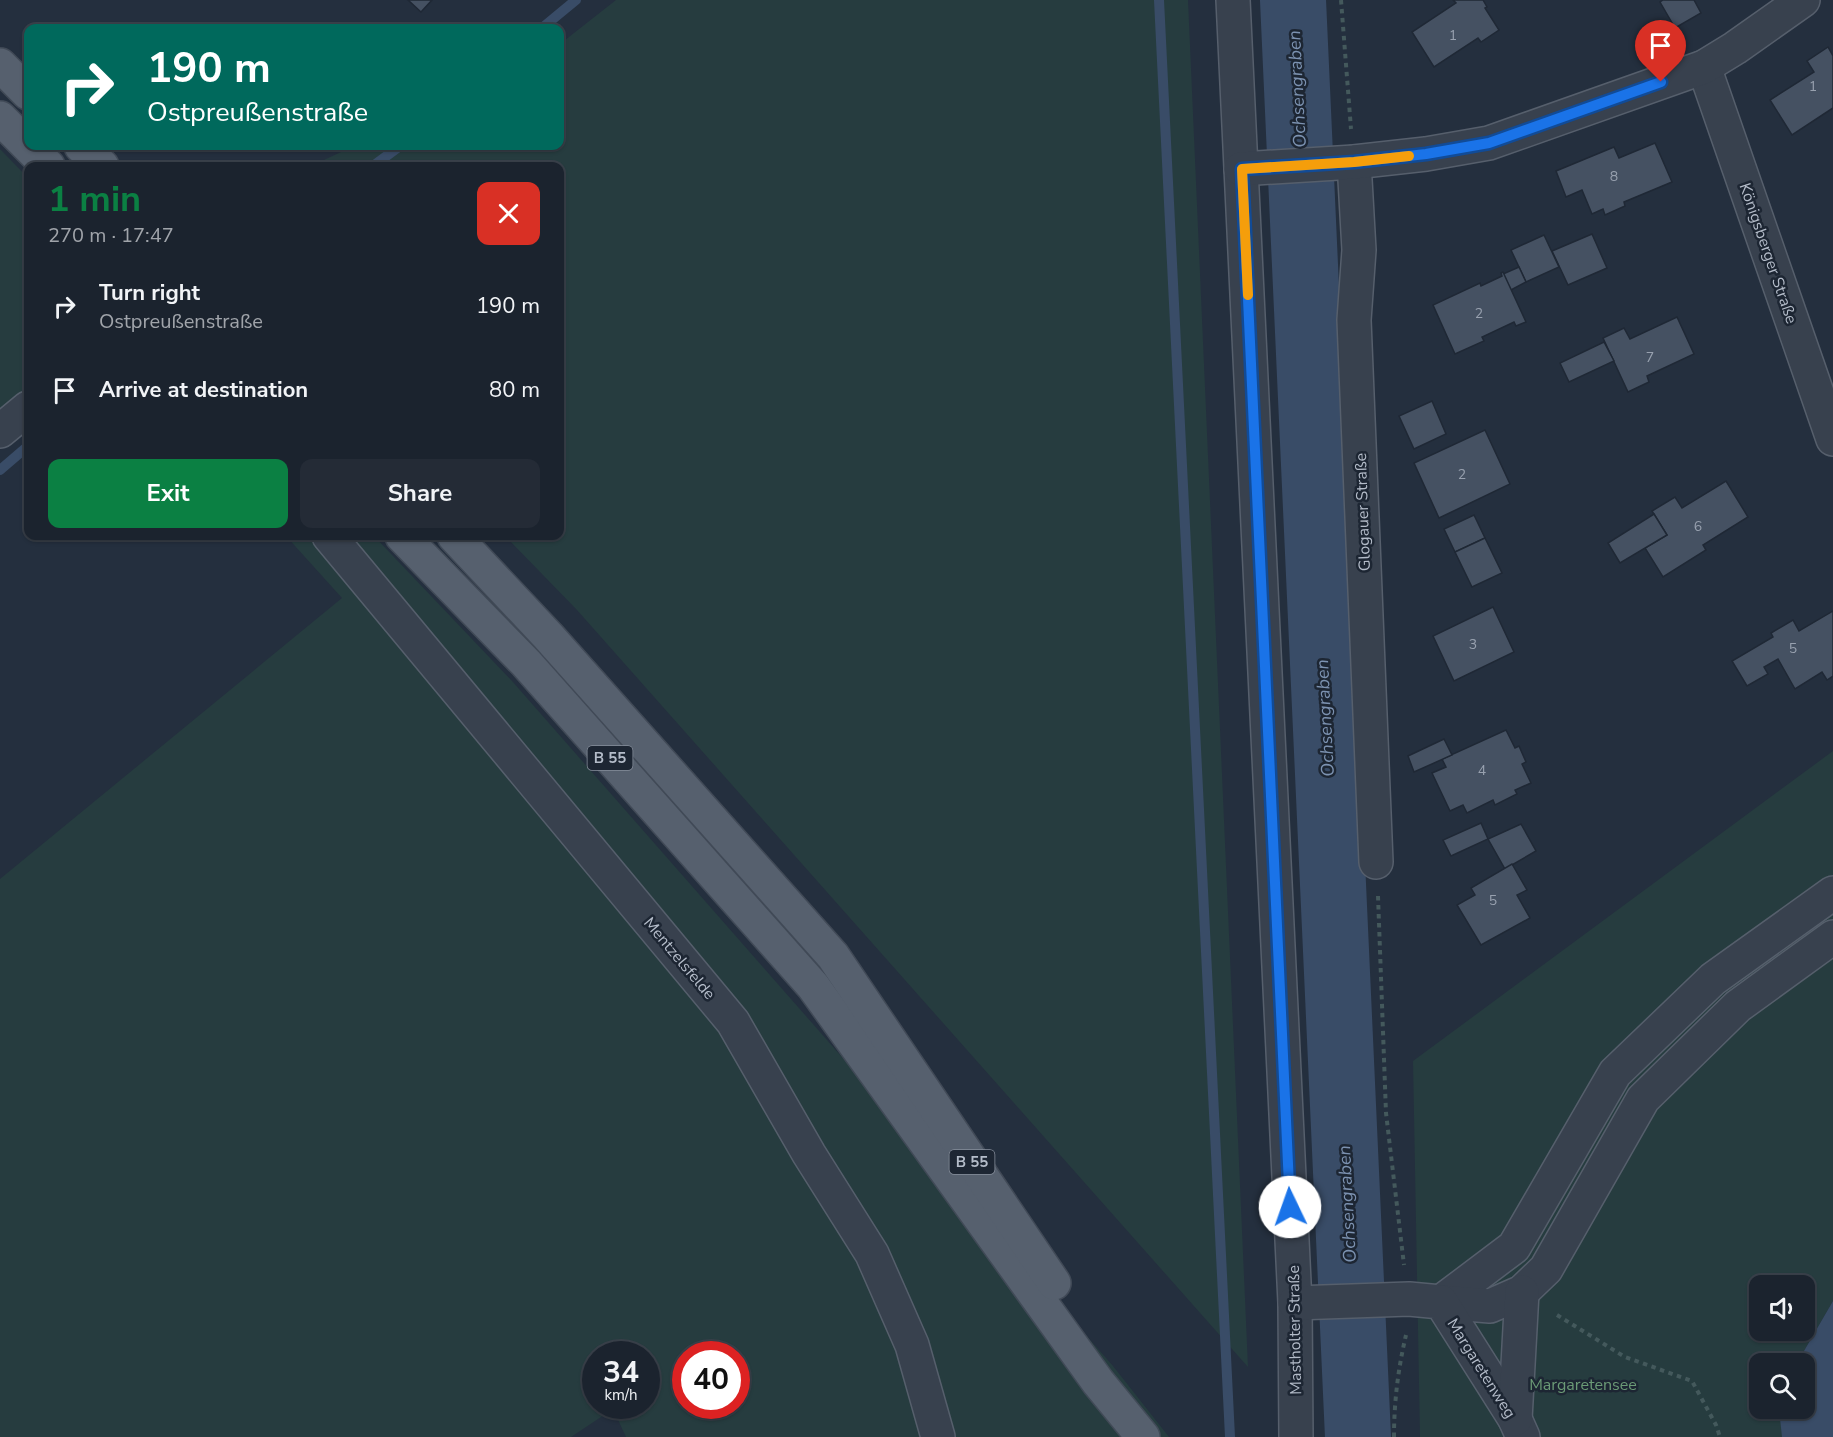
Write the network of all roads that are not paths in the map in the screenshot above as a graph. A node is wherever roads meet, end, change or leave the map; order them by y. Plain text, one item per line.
1 (1233, 0) edge
2 (1803, 0) edge
3 (0, 65) edge
4 (1704, 68) junction
5 (24, 89) edge
6 (0, 118) edge
7 (24, 142) edge
8 (32, 150) edge
9 (85, 150) edge
10 (44, 162) edge
11 (98, 162) edge
12 (1347, 163) junction
13 (1255, 168) junction
14 (24, 411) edge
15 (0, 431) edge
16 (1833, 439) edge
17 (332, 540) edge
18 (406, 540) edge
19 (458, 540) edge
20 (1376, 862) road end
21 (1833, 893) edge
22 (1833, 937) edge
23 (1522, 1292) junction
24 (1441, 1302) junction
25 (1304, 1303) junction
26 (1105, 1375) junction
27 (1519, 1428) edge
28 (938, 1437) edge
29 (1143, 1437) edge
30 (1167, 1437) edge
31 (1296, 1437) edge

1 - 13 street, Mastholter Straße
2 - 4 street
3 - 5 main road
4 - 12 street
4 - 16 street, Königsberger Straße
6 - 7 main road
8 - 10 main road
9 - 11 main road
12 - 13 street
12 - 20 street, Glogauer Straße
13 - 25 street, Mastholter Straße
14 - 15 street
17 - 28 street, Mentzelsfelde
18 - 26 main road, B 55
19 - 26 main road, B 55
21 - 24 street
22 - 23 street
23 - 24 street
23 - 27 street
24 - 25 street, Margaretenweg
24 - 27 street, Margaretenweg
25 - 31 street, Mastholter Straße
26 - 29 main road, B 55
26 - 30 main road, B 55

